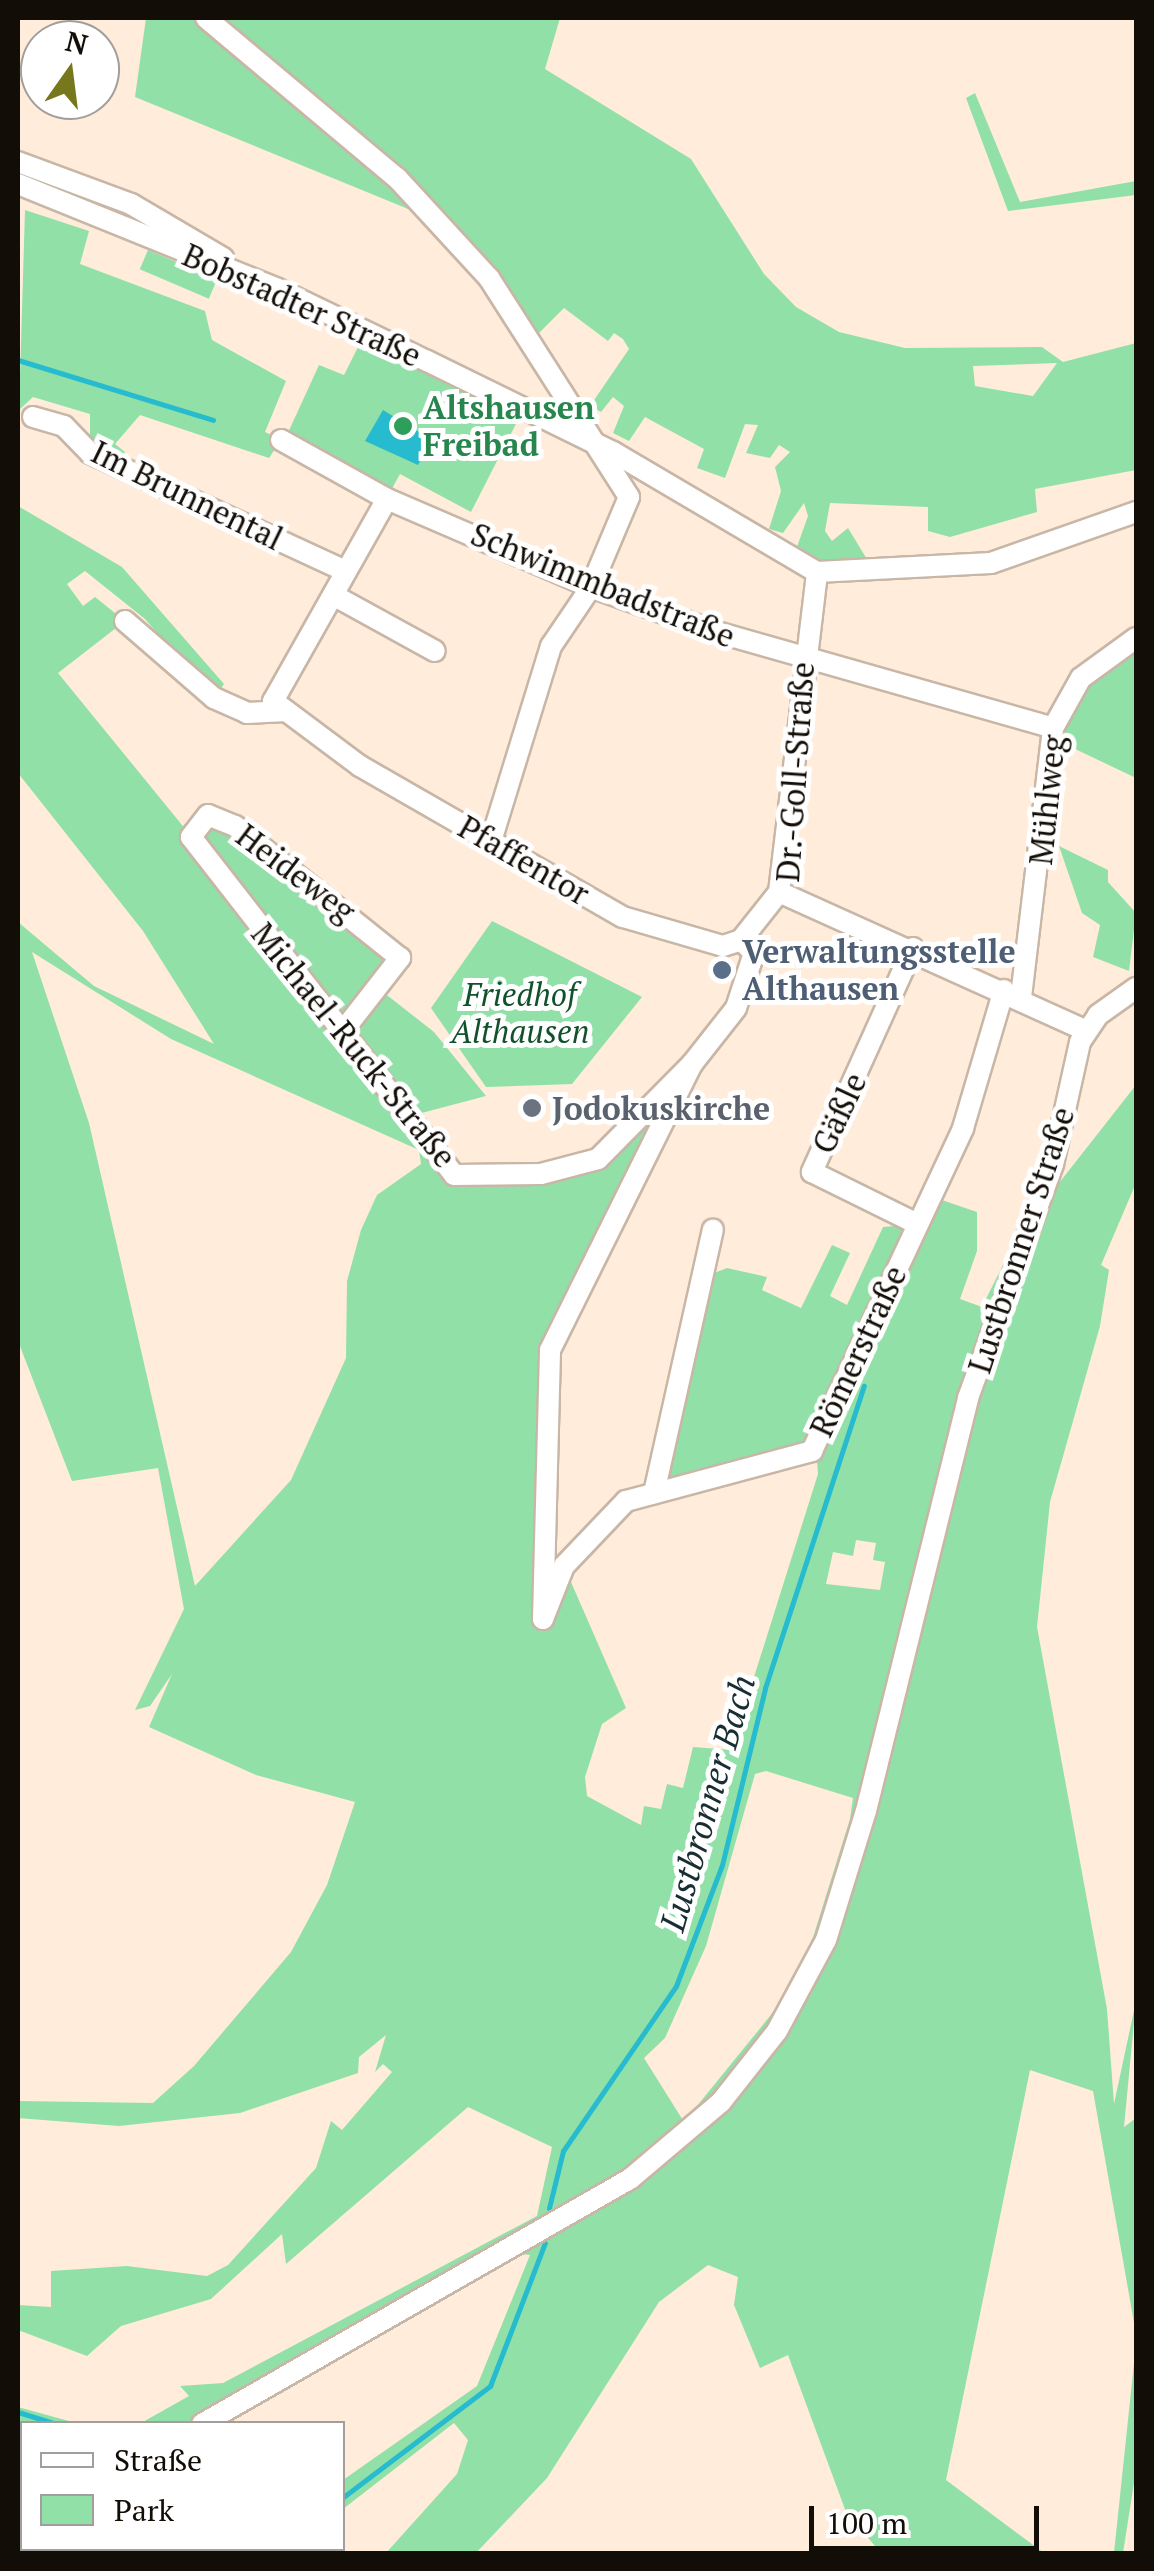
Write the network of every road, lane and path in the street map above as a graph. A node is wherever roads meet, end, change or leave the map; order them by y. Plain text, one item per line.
1 (206, 18) edge
2 (18, 162) edge
3 (18, 184) edge
4 (259, 281) junction
5 (33, 416) dead end
6 (282, 440) dead end
7 (586, 440) junction
8 (387, 499) junction
9 (1136, 512) edge
10 (345, 572) junction
11 (817, 572) junction
12 (591, 587) junction
13 (333, 596) junction
14 (125, 620) dead end
15 (1136, 638) edge
16 (436, 651) dead end
17 (802, 659) junction
18 (279, 706) junction
19 (1053, 728) junction
20 (191, 837) joint
21 (491, 840) junction
22 (779, 892) junction
23 (741, 940) junction
24 (914, 948) junction
25 (1136, 988) edge
26 (1012, 994) junction
27 (342, 1030) junction
28 (1085, 1030) junction
29 (692, 1064) junction
30 (917, 1224) junction
31 (714, 1230) dead end
32 (654, 1493) junction
33 (543, 1619) joint
34 (207, 2421) edge

1 - 7 street
2 - 4 street
3 - 4 street, Bobstadter Straße
4 - 7 street, Bobstadter Straße
5 - 10 street, Im Brunnental
6 - 8 street, Schwimmbadstraße
7 - 11 street, Bobstadter Straße
7 - 12 street
8 - 10 street
8 - 12 street, Schwimmbadstraße
9 - 11 street
10 - 13 street
11 - 17 street, Dr.-Goll-Straße
12 - 17 street, Schwimmbadstraße
12 - 21 street
13 - 16 street
13 - 18 street
14 - 18 street
15 - 19 street, Mühlweg
17 - 19 street, Schwimmbadstraße
17 - 22 street, Dr.-Goll-Straße
18 - 21 street, Pfaffentor
19 - 26 street, Mühlweg
20 - 27 street, Michael-Ruck-Straße
20 - 27 street, Heideweg
21 - 23 street, Pfaffentor
22 - 23 street
22 - 24 street, Dr.-Goll-Straße
23 - 29 street, Michael-Ruck-Straße
24 - 26 street, Dr.-Goll-Straße
24 - 30 street, Gäßle
25 - 28 street
26 - 28 street, Dr.-Goll-Straße
26 - 30 street, Römerstraße
27 - 29 street, Michael-Ruck-Straße
28 - 34 street, Lustbronner Straße
29 - 33 street, Michael-Ruck-Straße
30 - 32 street, Römerstraße
31 - 32 street
32 - 33 street, Römerstraße

